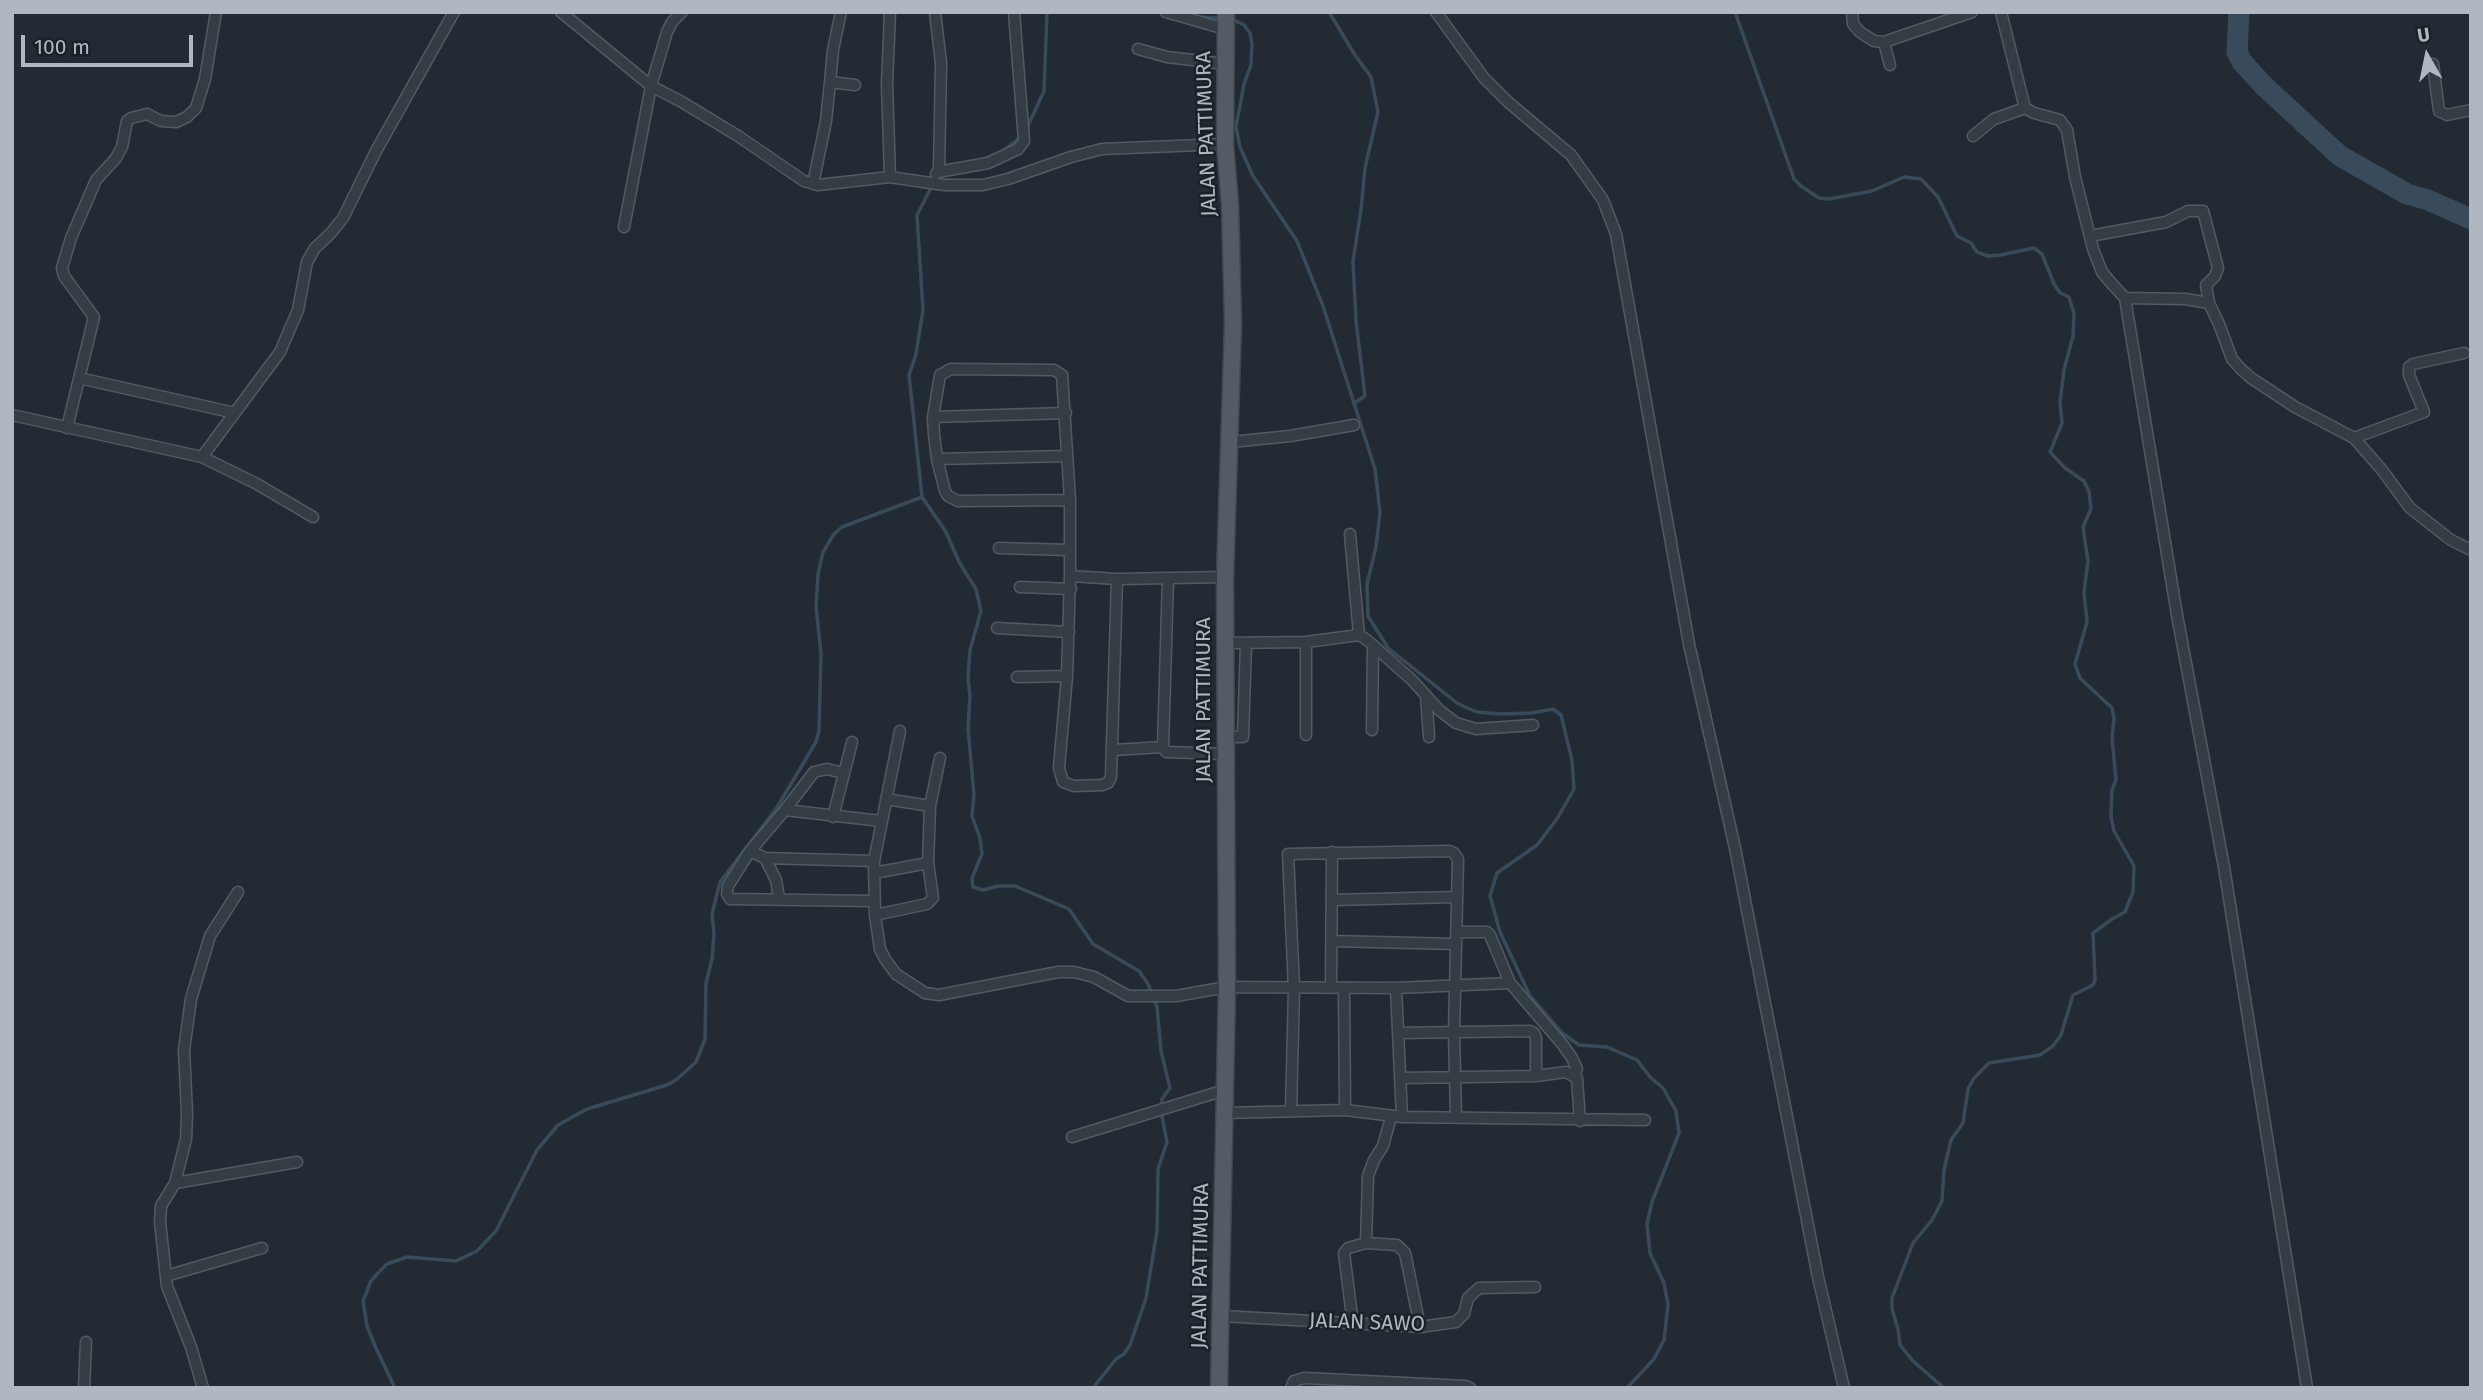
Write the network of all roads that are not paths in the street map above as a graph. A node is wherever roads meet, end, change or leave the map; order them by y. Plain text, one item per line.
1 (216, 12) edge
2 (454, 12) edge
3 (561, 12) edge
4 (682, 12) edge
5 (841, 12) edge
6 (890, 12) edge
7 (935, 12) edge
8 (1014, 12) edge
9 (1167, 12) edge
10 (1436, 12) edge
11 (1852, 12) edge
12 (1972, 12) edge
13 (2001, 12) edge
14 (1225, 21) edge
15 (1884, 42) junction
16 (1138, 49) dead end
17 (1226, 64) junction
18 (2433, 64) dead end
19 (1890, 65) dead end
20 (830, 82) junction
21 (855, 85) dead end
22 (651, 86) junction
23 (2025, 108) junction
24 (2471, 110) edge
25 (1973, 136) dead end
26 (1225, 144) junction
27 (938, 172) junction
28 (890, 177) junction
29 (813, 184) junction
30 (930, 184) junction
31 (624, 227) dead end
32 (2090, 236) junction
33 (2125, 298) junction
34 (2209, 303) junction
35 (2464, 354) dead end
36 (79, 378) junction
37 (235, 413) junction
38 (1066, 413) junction
39 (12, 415) edge
40 (933, 418) junction
41 (1354, 425) dead end
42 (67, 428) junction
43 (2354, 439) junction
44 (1231, 442) junction
45 (1067, 456) junction
46 (202, 457) junction
47 (937, 459) junction
48 (1070, 500) junction
49 (313, 517) dead end
50 (1350, 534) dead end
51 (999, 548) dead end
52 (1069, 550) junction
53 (2471, 550) edge
54 (1070, 576) junction
55 (1225, 577) junction
56 (1168, 578) junction
57 (1117, 579) junction
58 (1020, 587) dead end
59 (1070, 589) junction
60 (997, 628) dead end
61 (1069, 632) junction
62 (1359, 635) junction
63 (1306, 642) junction
64 (1225, 643) junction
65 (1246, 644) junction
66 (1373, 646) junction
67 (1067, 676) junction
68 (1017, 677) dead end
69 (1426, 695) junction
70 (1533, 725) dead end
71 (1372, 730) dead end
72 (900, 731) dead end
73 (1306, 735) dead end
74 (1226, 737) junction
75 (1429, 737) dead end
76 (852, 742) dead end
77 (1163, 747) junction
78 (1113, 750) junction
79 (1226, 754) junction
80 (940, 758) dead end
81 (843, 773) junction
82 (886, 799) junction
83 (930, 806) junction
84 (785, 810) junction
85 (833, 817) junction
86 (881, 821) junction
87 (750, 851) junction
88 (1332, 852) junction
89 (765, 858) junction
90 (874, 861) junction
91 (928, 863) junction
92 (874, 873) junction
93 (238, 892) dead end
94 (1456, 897) junction
95 (779, 898) junction
96 (1332, 900) junction
97 (873, 901) junction
98 (875, 915) junction
99 (1456, 932) junction
100 (1332, 941) junction
101 (1456, 944) junction
102 (1510, 984) junction
103 (1456, 986) junction
104 (1227, 987) junction
105 (1331, 988) junction
106 (1396, 988) junction
107 (1294, 989) junction
108 (1344, 989) junction
109 (1398, 1033) junction
110 (1454, 1033) junction
111 (1536, 1076) junction
112 (1573, 1076) junction
113 (1454, 1077) junction
114 (1400, 1078) junction
115 (1224, 1090) junction
116 (1345, 1110) junction
117 (1292, 1111) junction
118 (1224, 1113) junction
119 (1396, 1117) junction
120 (1456, 1117) junction
121 (1645, 1120) dead end
122 (1580, 1121) junction
123 (1072, 1137) dead end
124 (297, 1162) dead end
125 (175, 1183) junction
126 (1366, 1243) junction
127 (262, 1248) dead end
128 (166, 1276) junction
129 (1535, 1287) dead end
130 (1222, 1316) junction
131 (1353, 1324) junction
132 (1420, 1327) junction
133 (86, 1342) dead end
134 (84, 1388) edge
135 (203, 1388) edge
136 (1219, 1388) edge
137 (1291, 1388) edge
138 (1470, 1388) edge
139 (1844, 1388) edge
140 (2307, 1388) edge

1 - 36 street
2 - 37 street
3 - 22 street
4 - 22 street
5 - 20 street
6 - 28 street
7 - 27 street
8 - 27 street
9 - 14 street
10 - 139 street
11 - 15 street
12 - 15 street
13 - 23 street
14 - 17 main road, JALAN PATTIMURA
15 - 19 street
16 - 17 street
17 - 26 main road, JALAN PATTIMURA
18 - 24 street
20 - 21 street
20 - 29 street
22 - 29 street
22 - 31 street
23 - 25 street
23 - 32 street
26 - 30 street
26 - 44 main road, JALAN PATTIMURA
27 - 30 street
28 - 29 street
28 - 30 street
32 - 33 street
32 - 34 street
33 - 34 street
33 - 140 street
34 - 43 street
35 - 43 street
36 - 37 street
36 - 42 street
37 - 46 street
38 - 40 street
38 - 40 street
38 - 45 street
39 - 42 street
40 - 47 street
41 - 44 street
42 - 46 street
43 - 53 street
44 - 55 main road, JALAN PATTIMURA
45 - 47 street
45 - 48 street
46 - 49 street
47 - 48 street
48 - 52 street
50 - 62 street
51 - 52 street
52 - 54 street
54 - 57 street
54 - 59 street
55 - 56 street
55 - 64 main road, JALAN PATTIMURA
56 - 57 street
56 - 77 street
57 - 78 street
58 - 59 street
59 - 61 street
60 - 61 street
61 - 67 street
62 - 63 street
62 - 66 street
63 - 65 street
63 - 73 street
64 - 65 street
64 - 74 main road, JALAN PATTIMURA
65 - 74 street
66 - 69 street
66 - 71 street
67 - 68 street
67 - 78 street
69 - 70 street
69 - 75 street
72 - 82 street
74 - 79 main road, JALAN PATTIMURA
76 - 81 street
77 - 78 street
77 - 79 street
79 - 104 main road, JALAN PATTIMURA
80 - 83 street
81 - 84 street
81 - 85 street
82 - 83 street
82 - 86 street
83 - 91 street
84 - 85 street
84 - 87 street
85 - 86 street
86 - 90 street
87 - 89 street
87 - 95 street
88 - 94 street
88 - 96 street
88 - 107 street
89 - 90 street
89 - 95 street
90 - 92 street
91 - 92 street
91 - 98 street
92 - 97 street
93 - 125 street
94 - 96 street
94 - 99 street
95 - 97 street
96 - 100 street
97 - 98 street
98 - 104 street
99 - 101 street
99 - 102 street
100 - 101 street
100 - 105 street
101 - 103 street
102 - 103 street
102 - 112 street
103 - 106 street
103 - 110 street
104 - 107 street
104 - 115 main road, JALAN PATTIMURA
105 - 107 street
105 - 108 street
106 - 108 street
106 - 109 street
107 - 117 street
108 - 116 street
109 - 110 street
109 - 114 street
110 - 111 street
110 - 113 street
111 - 112 street
111 - 113 street
112 - 122 street
113 - 114 street
113 - 120 street
114 - 119 street
115 - 118 main road, JALAN PATTIMURA
115 - 123 street
116 - 117 street
116 - 119 street
117 - 118 street
118 - 130 main road, JALAN PATTIMURA
119 - 120 street
119 - 126 street
120 - 122 street
121 - 122 street
124 - 125 street
125 - 128 street
126 - 131 street
126 - 132 street
127 - 128 street
128 - 135 street
129 - 132 street, JALAN SAWO
130 - 131 street, JALAN SAWO
130 - 136 main road, JALAN PATTIMURA
131 - 132 street, JALAN SAWO
133 - 134 street
137 - 138 street

